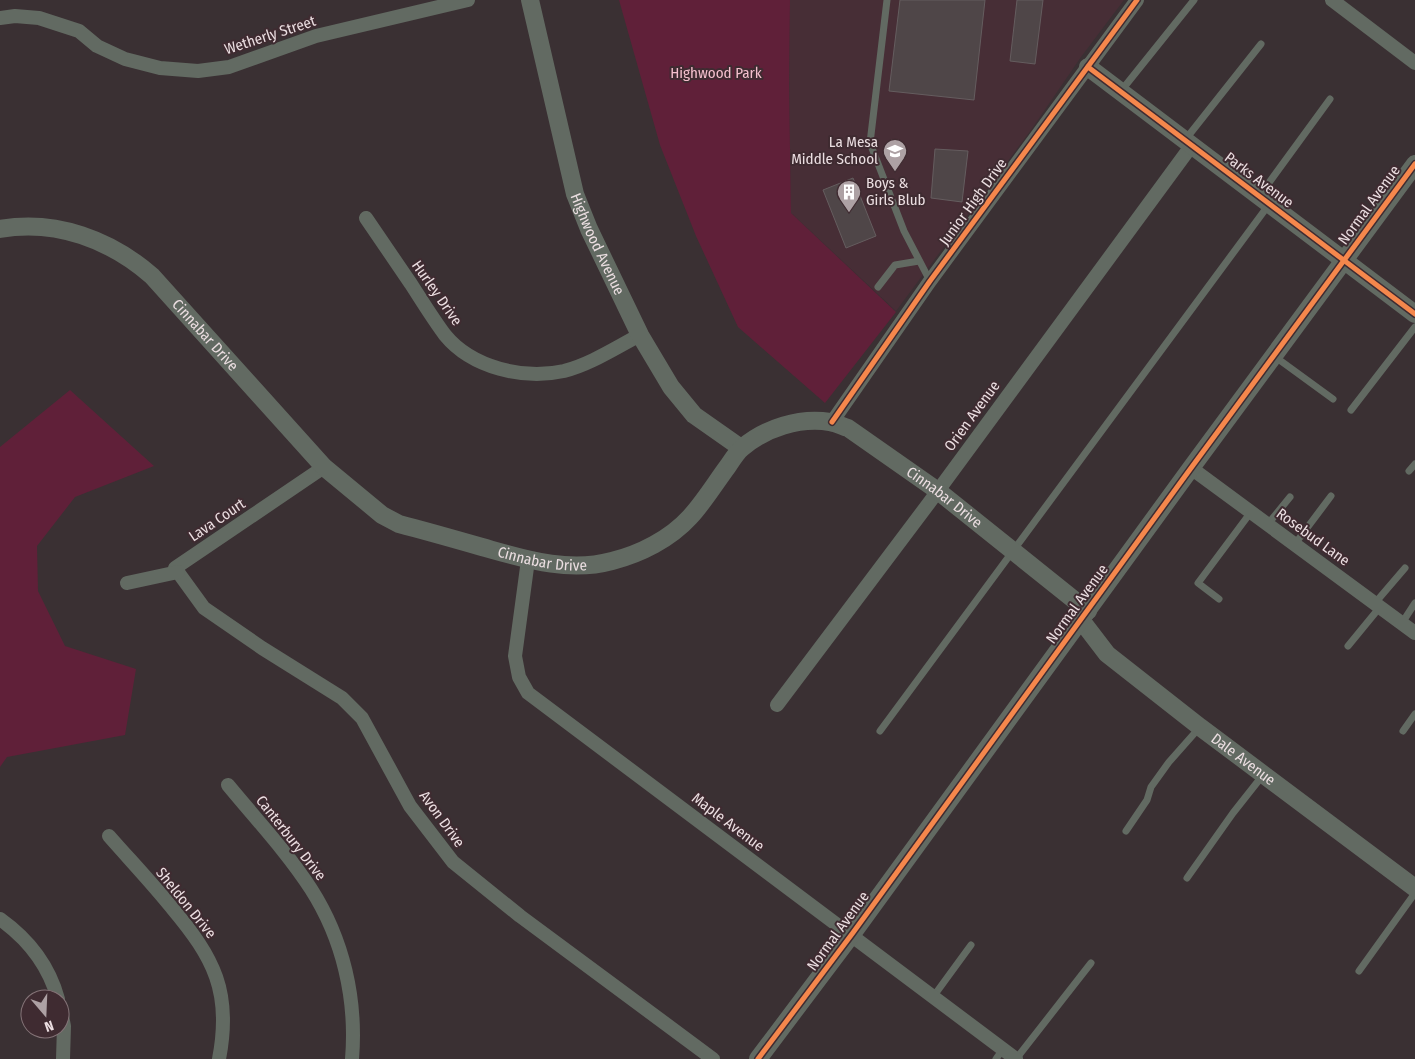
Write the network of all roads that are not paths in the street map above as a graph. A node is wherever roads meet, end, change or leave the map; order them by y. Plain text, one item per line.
1 (468, 0) edge
2 (530, 0) edge
3 (887, 0) edge
4 (1137, 0) edge
5 (1194, 0) edge
6 (1332, 0) edge
7 (0, 18) edge
8 (1261, 44) dead end
9 (1415, 63) edge
10 (1088, 67) junction
11 (1121, 92) junction
12 (1330, 100) dead end
13 (1189, 143) junction
14 (1415, 164) edge
15 (1265, 199) junction
16 (366, 218) dead end
17 (0, 229) edge
18 (919, 261) junction
19 (1344, 261) junction
20 (930, 281) junction
21 (878, 287) dead end
22 (1415, 314) edge
23 (1415, 327) edge
24 (640, 335) junction
25 (1274, 356) junction
26 (1333, 399) dead end
27 (1351, 410) dead end
28 (832, 422) junction
29 (741, 448) junction
30 (1415, 464) edge
31 (324, 468) junction
32 (1191, 468) junction
33 (1409, 472) dead end
34 (938, 491) junction
35 (1330, 496) dead end
36 (1290, 497) dead end
37 (1251, 512) junction
38 (1268, 524) junction
39 (1295, 544) junction
40 (1013, 550) junction
41 (528, 560) junction
42 (1405, 568) dead end
43 (178, 572) junction
44 (127, 582) dead end
45 (1219, 599) dead end
46 (1415, 603) edge
47 (1377, 605) junction
48 (1084, 615) junction
49 (1402, 623) junction
50 (1415, 632) edge
51 (1348, 646) dead end
52 (777, 705) dead end
53 (1415, 714) edge
54 (1200, 727) junction
55 (880, 731) dead end
56 (1402, 731) dead end
57 (1264, 774) junction
58 (228, 785) dead end
59 (1126, 831) dead end
60 (109, 836) dead end
61 (1187, 878) dead end
62 (1415, 888) edge
63 (1415, 893) edge
64 (0, 919) edge
65 (852, 934) junction
66 (971, 945) dead end
67 (1091, 962) dead end
68 (1359, 971) dead end
69 (54, 989) edge
70 (933, 997) junction
71 (64, 1039) edge
72 (1000, 1054) edge
73 (63, 1059) edge
74 (219, 1059) edge
75 (352, 1059) edge
76 (713, 1059) edge
77 (758, 1059) edge
78 (1016, 1059) edge

1 - 7 street, Wetherly Street
2 - 24 street, Highwood Avenue
3 - 18 lane
4 - 10 street, Junior High Drive
5 - 11 lane
6 - 9 street
8 - 13 lane
10 - 11 street, Parks Avenue
10 - 20 street, Junior High Drive
11 - 13 street, Parks Avenue
12 - 15 lane
13 - 15 street, Parks Avenue
13 - 34 street, Orien Avenue
14 - 19 street, Normal Avenue
15 - 19 street, Parks Avenue
15 - 40 lane
16 - 24 street, Hurley Drive
17 - 31 street, Cinnabar Drive
18 - 20 lane
18 - 21 lane
19 - 22 street, Parks Avenue
19 - 25 street, Normal Avenue
20 - 28 street, Junior High Drive
23 - 27 lane
24 - 29 street, Highwood Avenue
25 - 26 lane
25 - 32 street, Normal Avenue
28 - 29 street, Cinnabar Drive
28 - 34 street, Cinnabar Drive
29 - 41 street, Cinnabar Drive
30 - 33 lane
31 - 41 street, Cinnabar Drive
31 - 43 street, Lava Court
32 - 37 street, Rosebud Lane
32 - 48 street, Normal Avenue
34 - 40 street, Cinnabar Drive
34 - 52 street, Orien Avenue
35 - 39 lane
36 - 38 lane
37 - 38 street, Rosebud Lane
37 - 45 lane
38 - 39 street, Rosebud Lane
39 - 47 street, Rosebud Lane
40 - 48 street, Cinnabar Drive
40 - 55 lane
41 - 65 street, Maple Avenue
42 - 47 lane
43 - 44 street
43 - 76 street, Avon Drive
46 - 49 lane
47 - 49 street, Rosebud Lane
47 - 51 lane
48 - 54 street, Dale Avenue
48 - 65 street, Normal Avenue
49 - 50 street, Rosebud Lane
53 - 56 lane
54 - 57 street, Dale Avenue
54 - 59 lane
57 - 61 lane
57 - 62 street, Dale Avenue
58 - 75 street, Canterbury Drive
60 - 74 street, Sheldon Drive
63 - 68 lane
64 - 69 street
65 - 70 street, Maple Avenue
65 - 77 street, Normal Avenue
66 - 70 lane
67 - 78 lane
70 - 72 street, Maple Avenue
71 - 73 street
72 - 78 street, Maple Avenue

